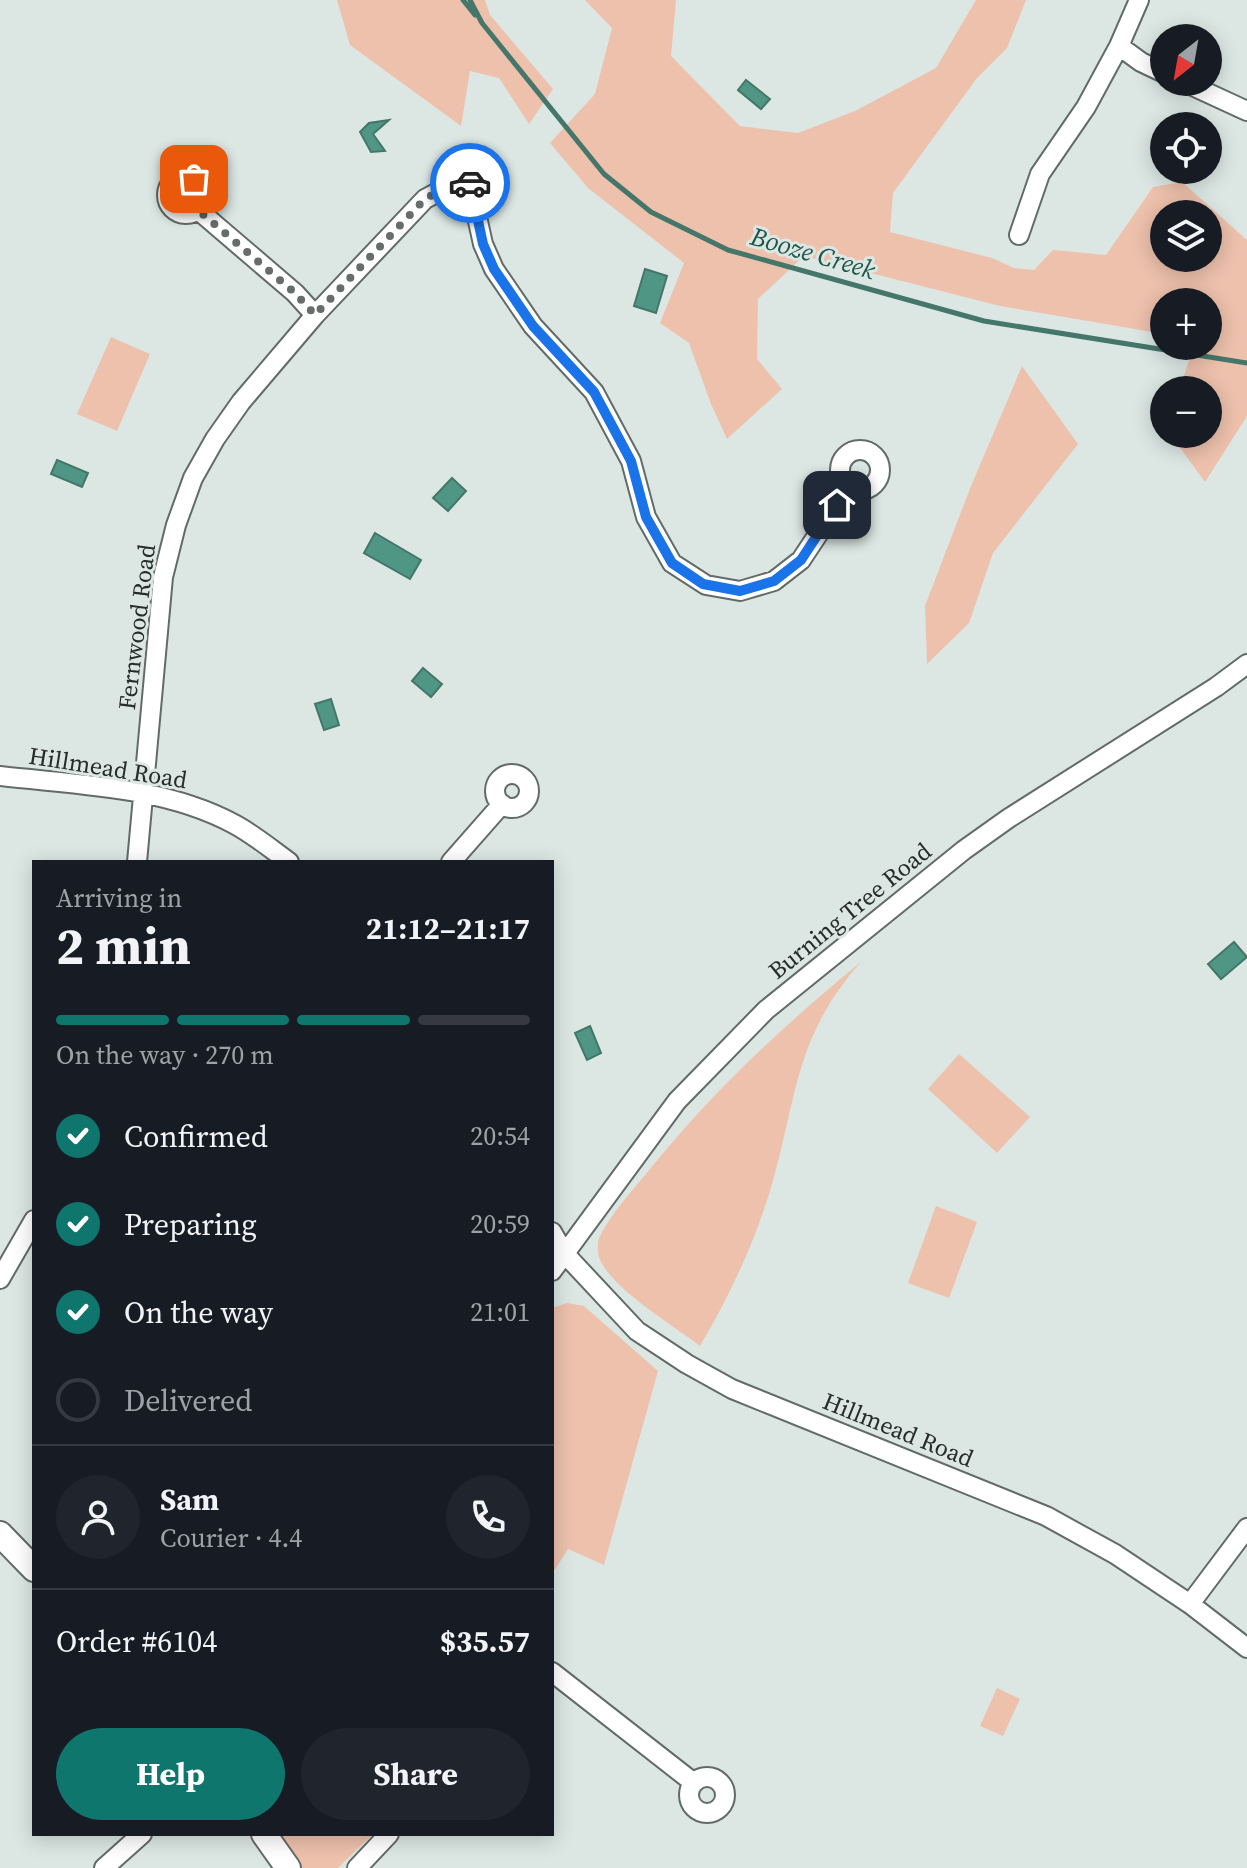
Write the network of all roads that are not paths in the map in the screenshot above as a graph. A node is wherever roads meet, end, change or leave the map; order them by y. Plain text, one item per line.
1 (1139, 0) edge
2 (1119, 46) junction
3 (1150, 66) edge
4 (1214, 96) edge
5 (1247, 111) edge
6 (198, 210) dead end
7 (1019, 235) dead end
8 (315, 315) junction
9 (850, 486) dead end
10 (1247, 664) edge
11 (0, 776) edge
12 (143, 793) junction
13 (502, 804) dead end
14 (137, 860) edge
15 (286, 860) edge
16 (453, 860) edge
17 (32, 1223) edge
18 (554, 1236) edge
19 (564, 1253) junction
20 (554, 1268) edge
21 (0, 1279) edge
22 (1247, 1528) edge
23 (0, 1534) edge
24 (32, 1567) edge
25 (1190, 1604) junction
26 (1247, 1648) edge
27 (554, 1674) edge
28 (694, 1783) dead end
29 (140, 1836) edge
30 (265, 1836) edge
31 (387, 1836) edge
32 (104, 1868) edge
33 (288, 1868) edge
34 (357, 1868) edge

1 - 2 street
2 - 3 street
2 - 7 street
4 - 5 street
6 - 8 street
8 - 9 street, Fernwood Road
8 - 12 street, Fernwood Road
10 - 19 street, Burning Tree Road
11 - 12 street, Hillmead Road
12 - 14 street, Fernwood Road
12 - 15 street, Hillmead Road
13 - 16 street
17 - 21 street
18 - 19 street, Hillmead Road
19 - 20 street, Burning Tree Road
19 - 25 street, Hillmead Road
22 - 25 street
23 - 24 main road
25 - 26 street, Hillmead Road
27 - 28 street
29 - 32 street
30 - 33 main road
31 - 34 street

